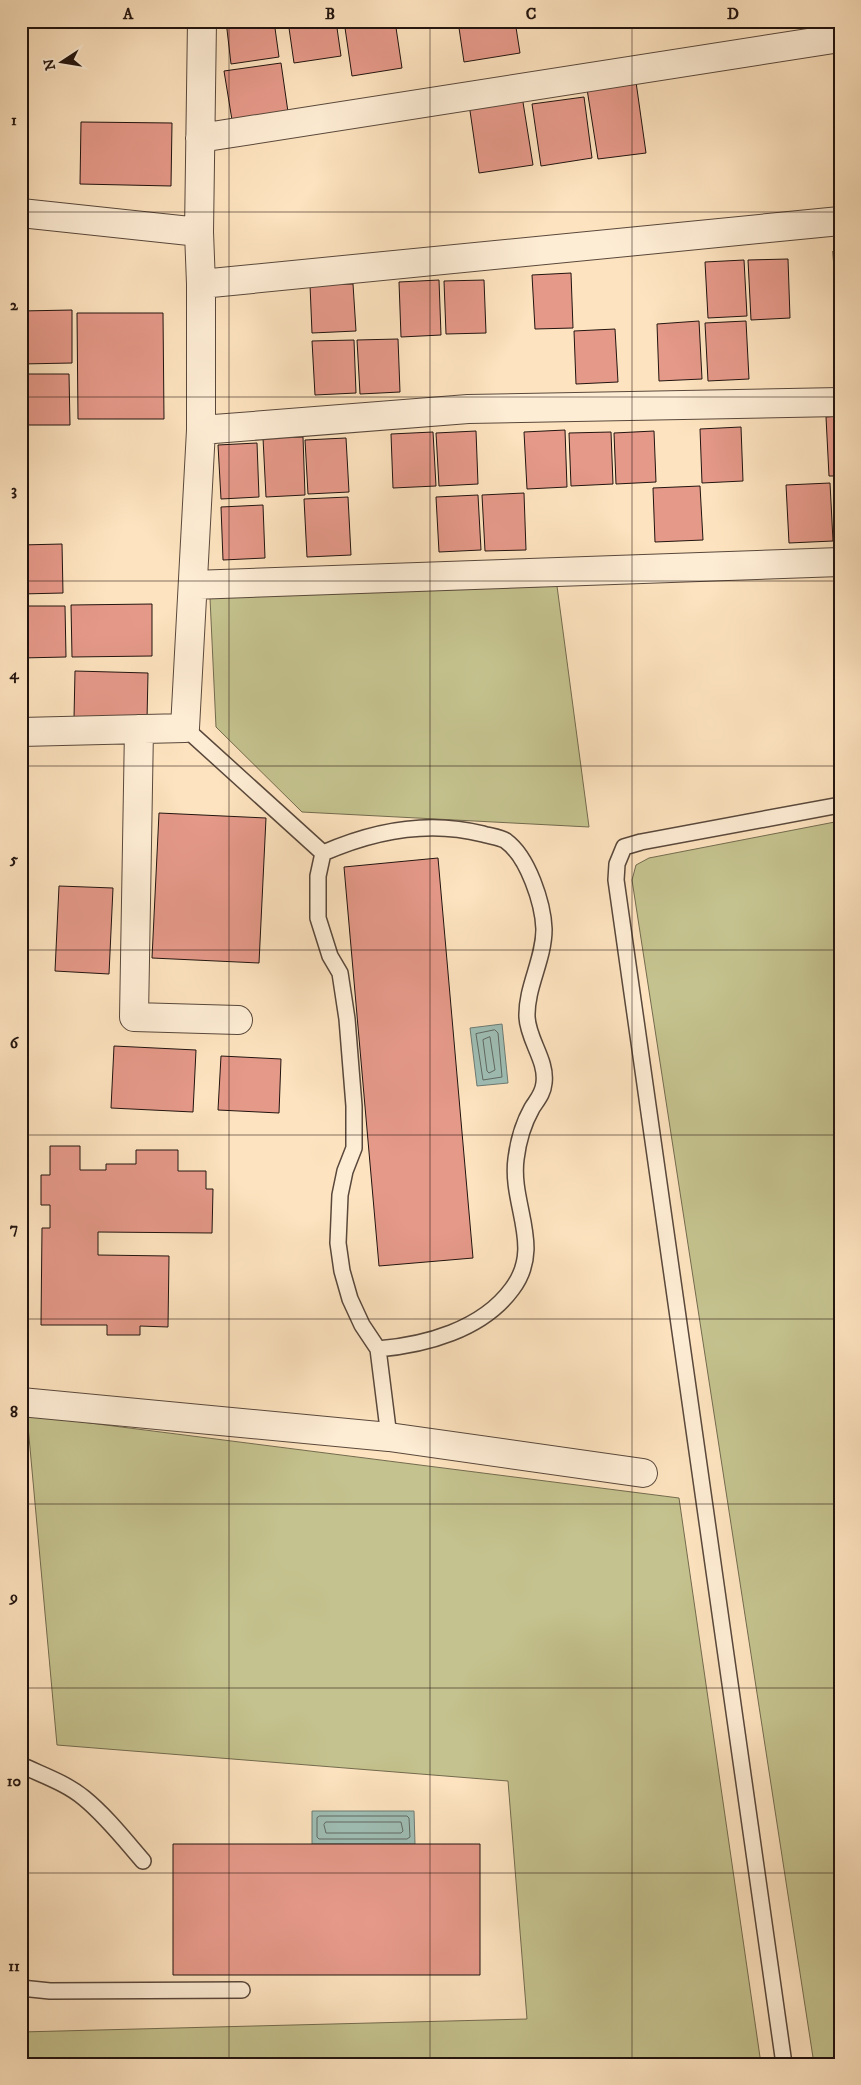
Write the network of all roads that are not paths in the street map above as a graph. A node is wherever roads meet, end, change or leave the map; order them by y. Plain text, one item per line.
1 (202, 21) edge
2 (840, 38) edge
3 (200, 138) junction
4 (21, 213) edge
5 (840, 221) edge
6 (199, 232) junction
7 (201, 284) junction
8 (840, 402) edge
9 (201, 430) junction
10 (840, 562) edge
11 (192, 585) junction
12 (185, 728) junction
13 (139, 729) junction
14 (21, 732) edge
15 (840, 805) edge
16 (323, 853) junction
17 (238, 1020) dead end
18 (378, 1349) junction
19 (21, 1402) edge
20 (389, 1437) junction
21 (643, 1473) dead end
22 (21, 1765) edge
23 (143, 1860) dead end
24 (21, 1988) edge
25 (242, 1990) dead end
26 (784, 2064) edge

1 - 3 street
2 - 3 street
3 - 6 street
4 - 6 street
5 - 7 street
6 - 7 street
7 - 9 street
8 - 9 street
9 - 11 street
10 - 11 street
11 - 12 street
12 - 13 street
12 - 16 lane
13 - 14 street
13 - 17 street
15 - 26 lane
16 - 18 lane
16 - 18 lane
18 - 20 lane
19 - 20 street
20 - 21 street
22 - 23 lane
24 - 25 lane

